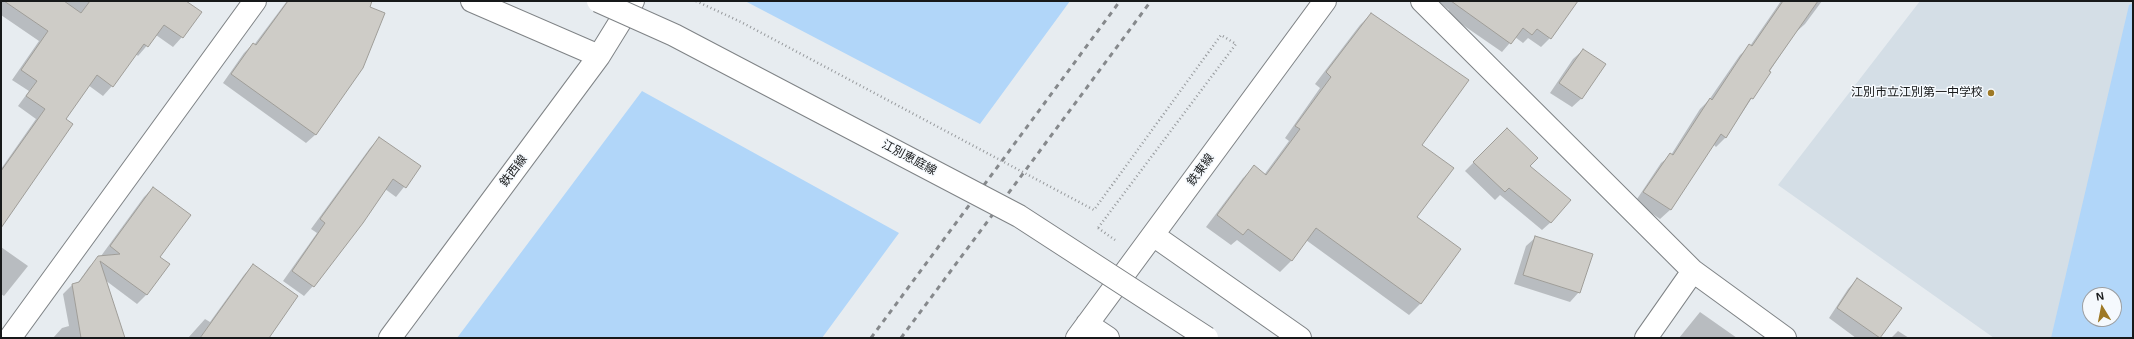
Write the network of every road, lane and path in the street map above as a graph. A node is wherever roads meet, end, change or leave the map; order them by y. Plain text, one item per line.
1 (255, 1) edge
2 (472, 1) edge
3 (598, 1) edge
4 (633, 1) edge
5 (696, 1) edge
6 (1325, 1) edge
7 (1422, 1) edge
8 (599, 56) junction
9 (1153, 235) junction
10 (1121, 244) dead end
11 (1693, 271) junction
12 (1082, 331) edge
13 (10, 338) edge
14 (390, 338) edge
15 (1108, 338) edge
16 (1207, 338) edge
17 (1300, 338) edge
18 (1646, 338) edge
19 (1785, 338) edge

1 - 13 street
2 - 8 street
3 - 16 street, 江別恵庭線, bridge
4 - 8 street, 鉄西線
5 - 10 path, bridge
6 - 9 street, 鉄東線
7 - 11 street
8 - 14 street, 鉄西線
9 - 12 street, 鉄東線
9 - 17 street
11 - 18 street
11 - 19 street
12 - 15 street

